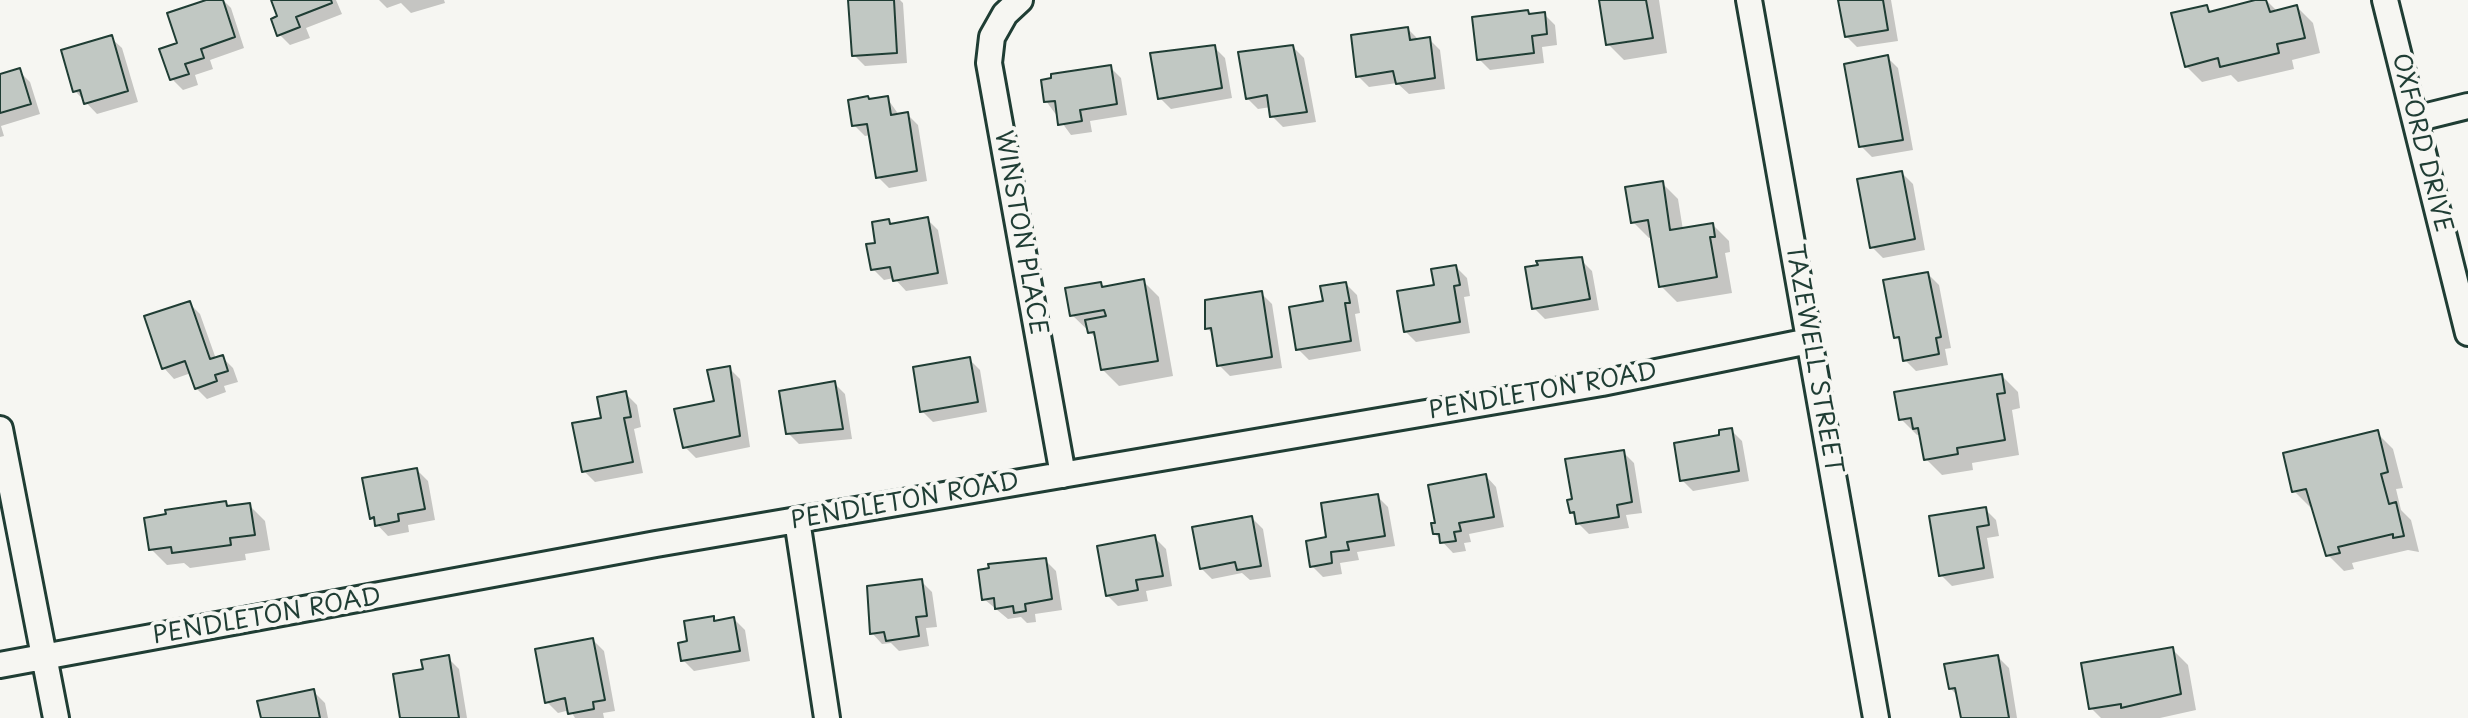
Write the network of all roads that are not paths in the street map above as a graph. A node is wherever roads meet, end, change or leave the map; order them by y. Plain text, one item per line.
1 (1020, 0) edge
2 (1749, 0) edge
3 (2385, 0) edge
4 (2468, 106) edge
5 (2415, 119) junction
6 (2468, 333) edge
7 (1809, 341) junction
8 (0, 429) edge
9 (1063, 475) junction
10 (797, 520) junction
11 (45, 657) junction
12 (0, 665) edge
13 (56, 718) edge
14 (827, 718) edge
15 (1876, 718) edge

1 - 9 street, WINSTON PLACE
2 - 7 street, TAZEWELL STREET
3 - 5 street, OXFORD DRIVE
4 - 5 street
5 - 6 street, OXFORD DRIVE
7 - 9 street, PENDLETON ROAD
7 - 15 street, TAZEWELL STREET
8 - 11 street
9 - 10 street, PENDLETON ROAD
10 - 11 street, PENDLETON ROAD
10 - 14 street
11 - 12 street, PENDLETON ROAD
11 - 13 street

